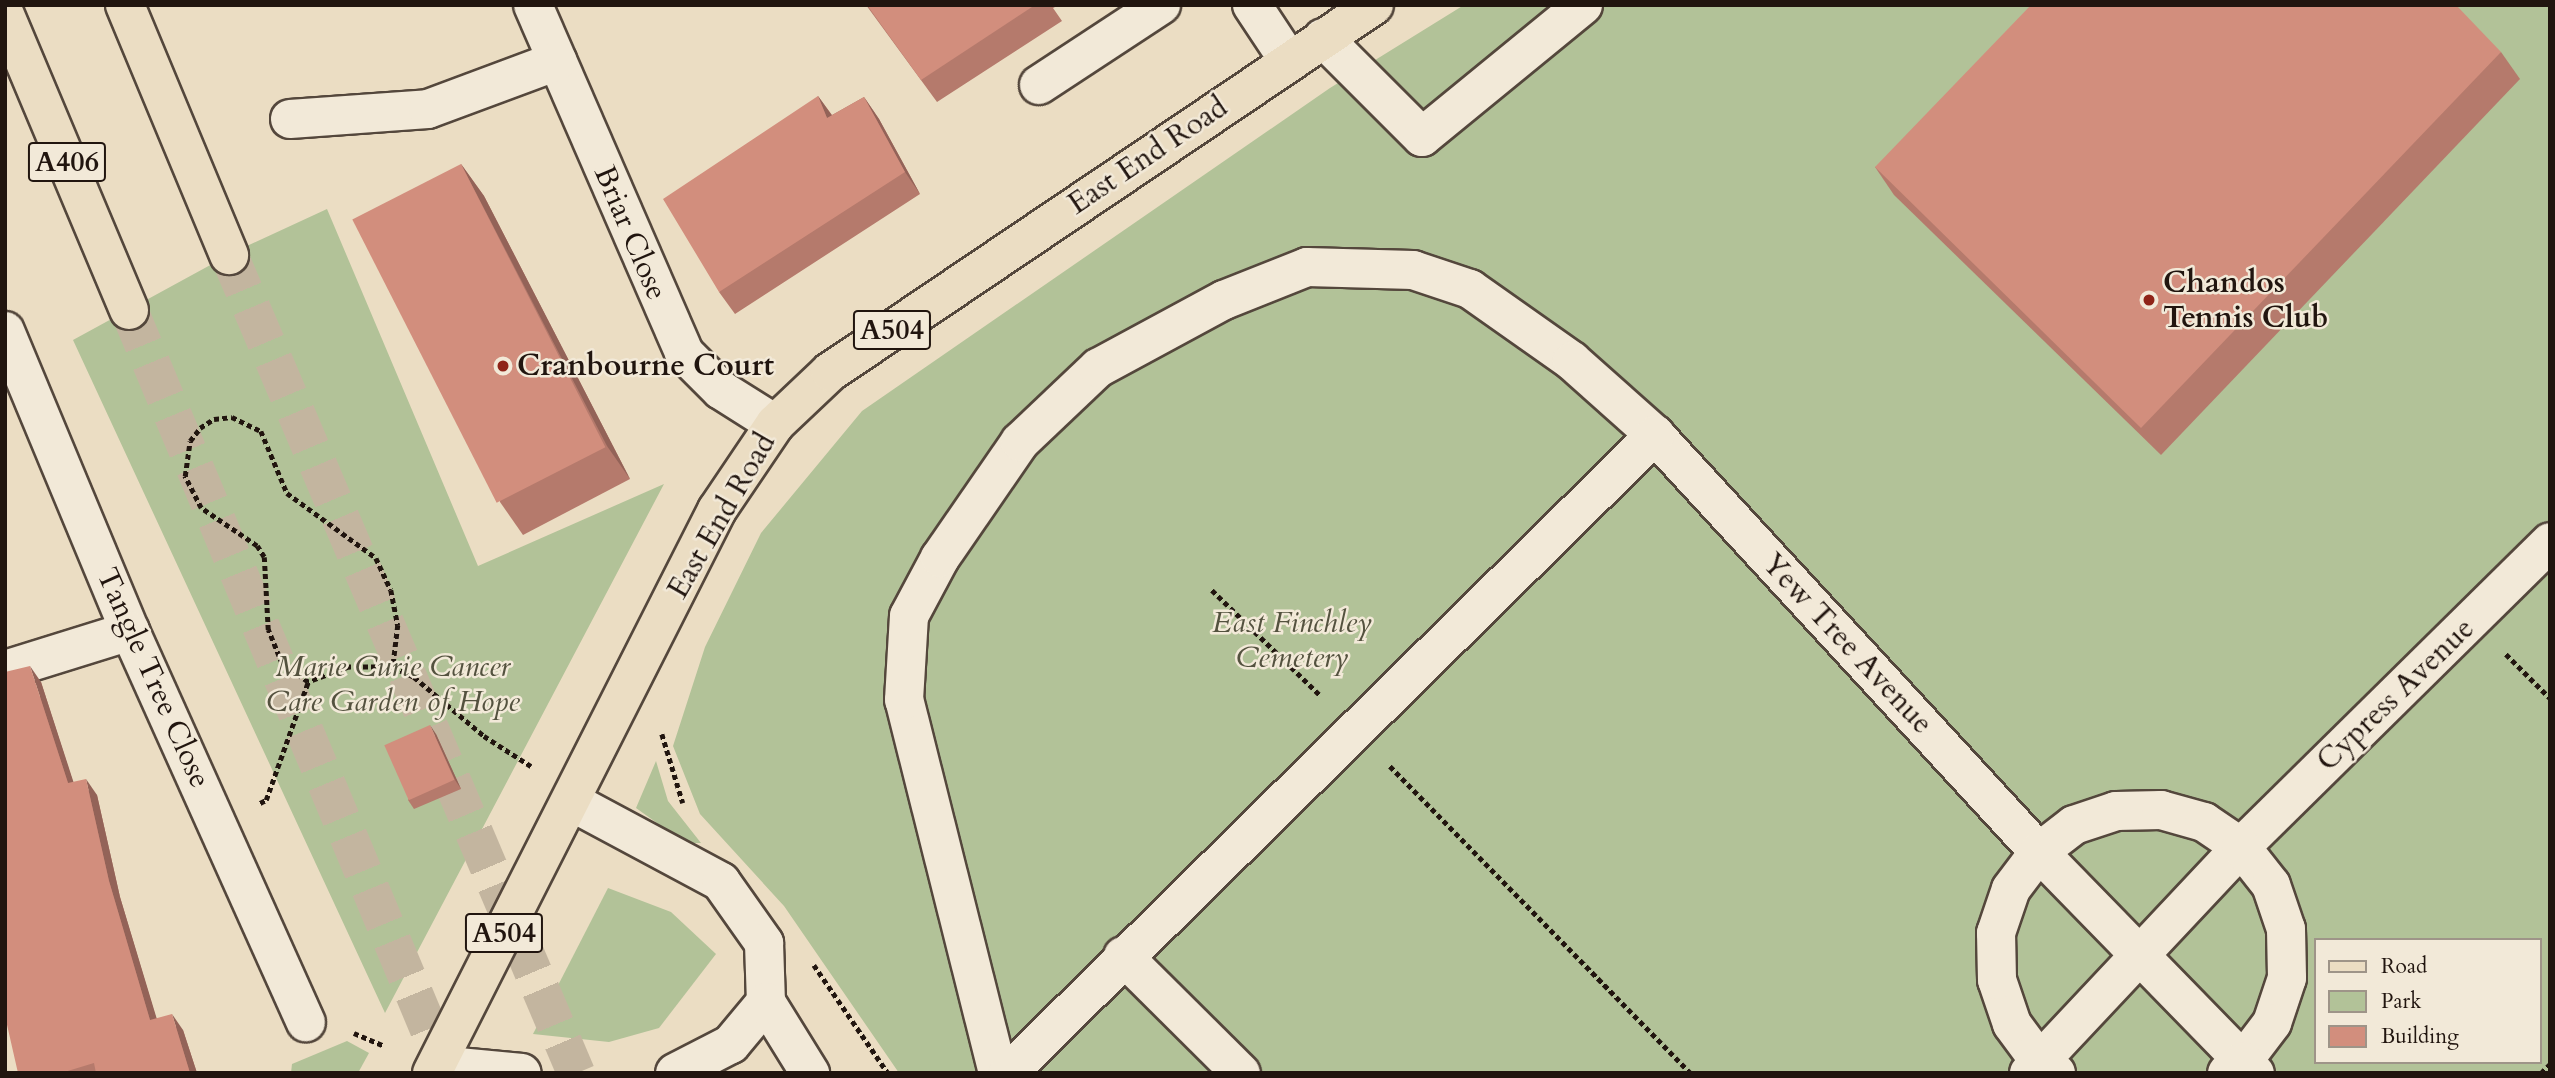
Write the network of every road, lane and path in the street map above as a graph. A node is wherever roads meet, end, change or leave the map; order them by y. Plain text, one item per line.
1 (125, 5) edge
2 (533, 5) edge
3 (1161, 5) edge
4 (1252, 5) edge
5 (1374, 5) edge
6 (1583, 5) edge
7 (5, 15) edge
8 (1323, 38) junction
9 (557, 61) junction
10 (1289, 61) junction
11 (1039, 85) dead end
12 (290, 119) dead end
13 (229, 256) tunnel mouth
14 (129, 310) tunnel mouth
15 (5, 331) edge
16 (775, 424) junction
17 (1655, 435) junction
18 (2550, 542) edge
19 (1212, 590) dead end
20 (2473, 620) junction
21 (130, 631) junction
22 (393, 667) junction
23 (5, 670) edge
24 (308, 682) junction
25 (2550, 698) edge
26 (1355, 730) junction
27 (531, 766) dead end
28 (572, 802) junction
29 (217, 822) junction
30 (2241, 847) junction
31 (2039, 852) junction
32 (1123, 956) junction
33 (2139, 956) junction
34 (766, 1002) junction
35 (306, 1022) dead end
36 (2550, 1064) edge
37 (434, 1069) edge
38 (2041, 1069) edge
39 (2242, 1069) edge
40 (522, 1073) edge
41 (675, 1073) edge
42 (810, 1073) edge
43 (999, 1073) edge
44 (1008, 1073) edge
45 (1241, 1073) edge
46 (1690, 1073) edge
47 (2541, 1073) edge

1 - 13 main road
2 - 9 street, Briar Close
3 - 11 street
4 - 10 street
5 - 8 main road, East End Road / A504
6 - 8 street
7 - 14 main road, A406
8 - 10 main road, East End Road / A504
9 - 12 street
9 - 16 street, Briar Close
10 - 16 main road, East End Road / A504
15 - 21 street, Tangle Tree Close
16 - 28 main road, East End Road / A504
17 - 26 street
17 - 31 street, Yew Tree Avenue
17 - 43 street, Yew Tree Avenue
18 - 20 street, Cypress Avenue
19 - 26 path
20 - 25 path
20 - 30 street, Cypress Avenue
21 - 23 street
21 - 29 street, Tangle Tree Close
22 - 24 path
22 - 24 path
22 - 27 path
24 - 29 path
26 - 32 street
26 - 46 path
28 - 34 street
28 - 37 main road, East End Road / A504
29 - 35 street, Tangle Tree Close
30 - 31 street
30 - 33 street, Cypress Avenue
30 - 39 street
31 - 33 street, Yew Tree Avenue
31 - 38 street
32 - 44 street
32 - 45 street
33 - 38 street, Cypress Avenue
33 - 39 street, Yew Tree Avenue
34 - 41 street
34 - 42 street
36 - 47 path
37 - 40 street

